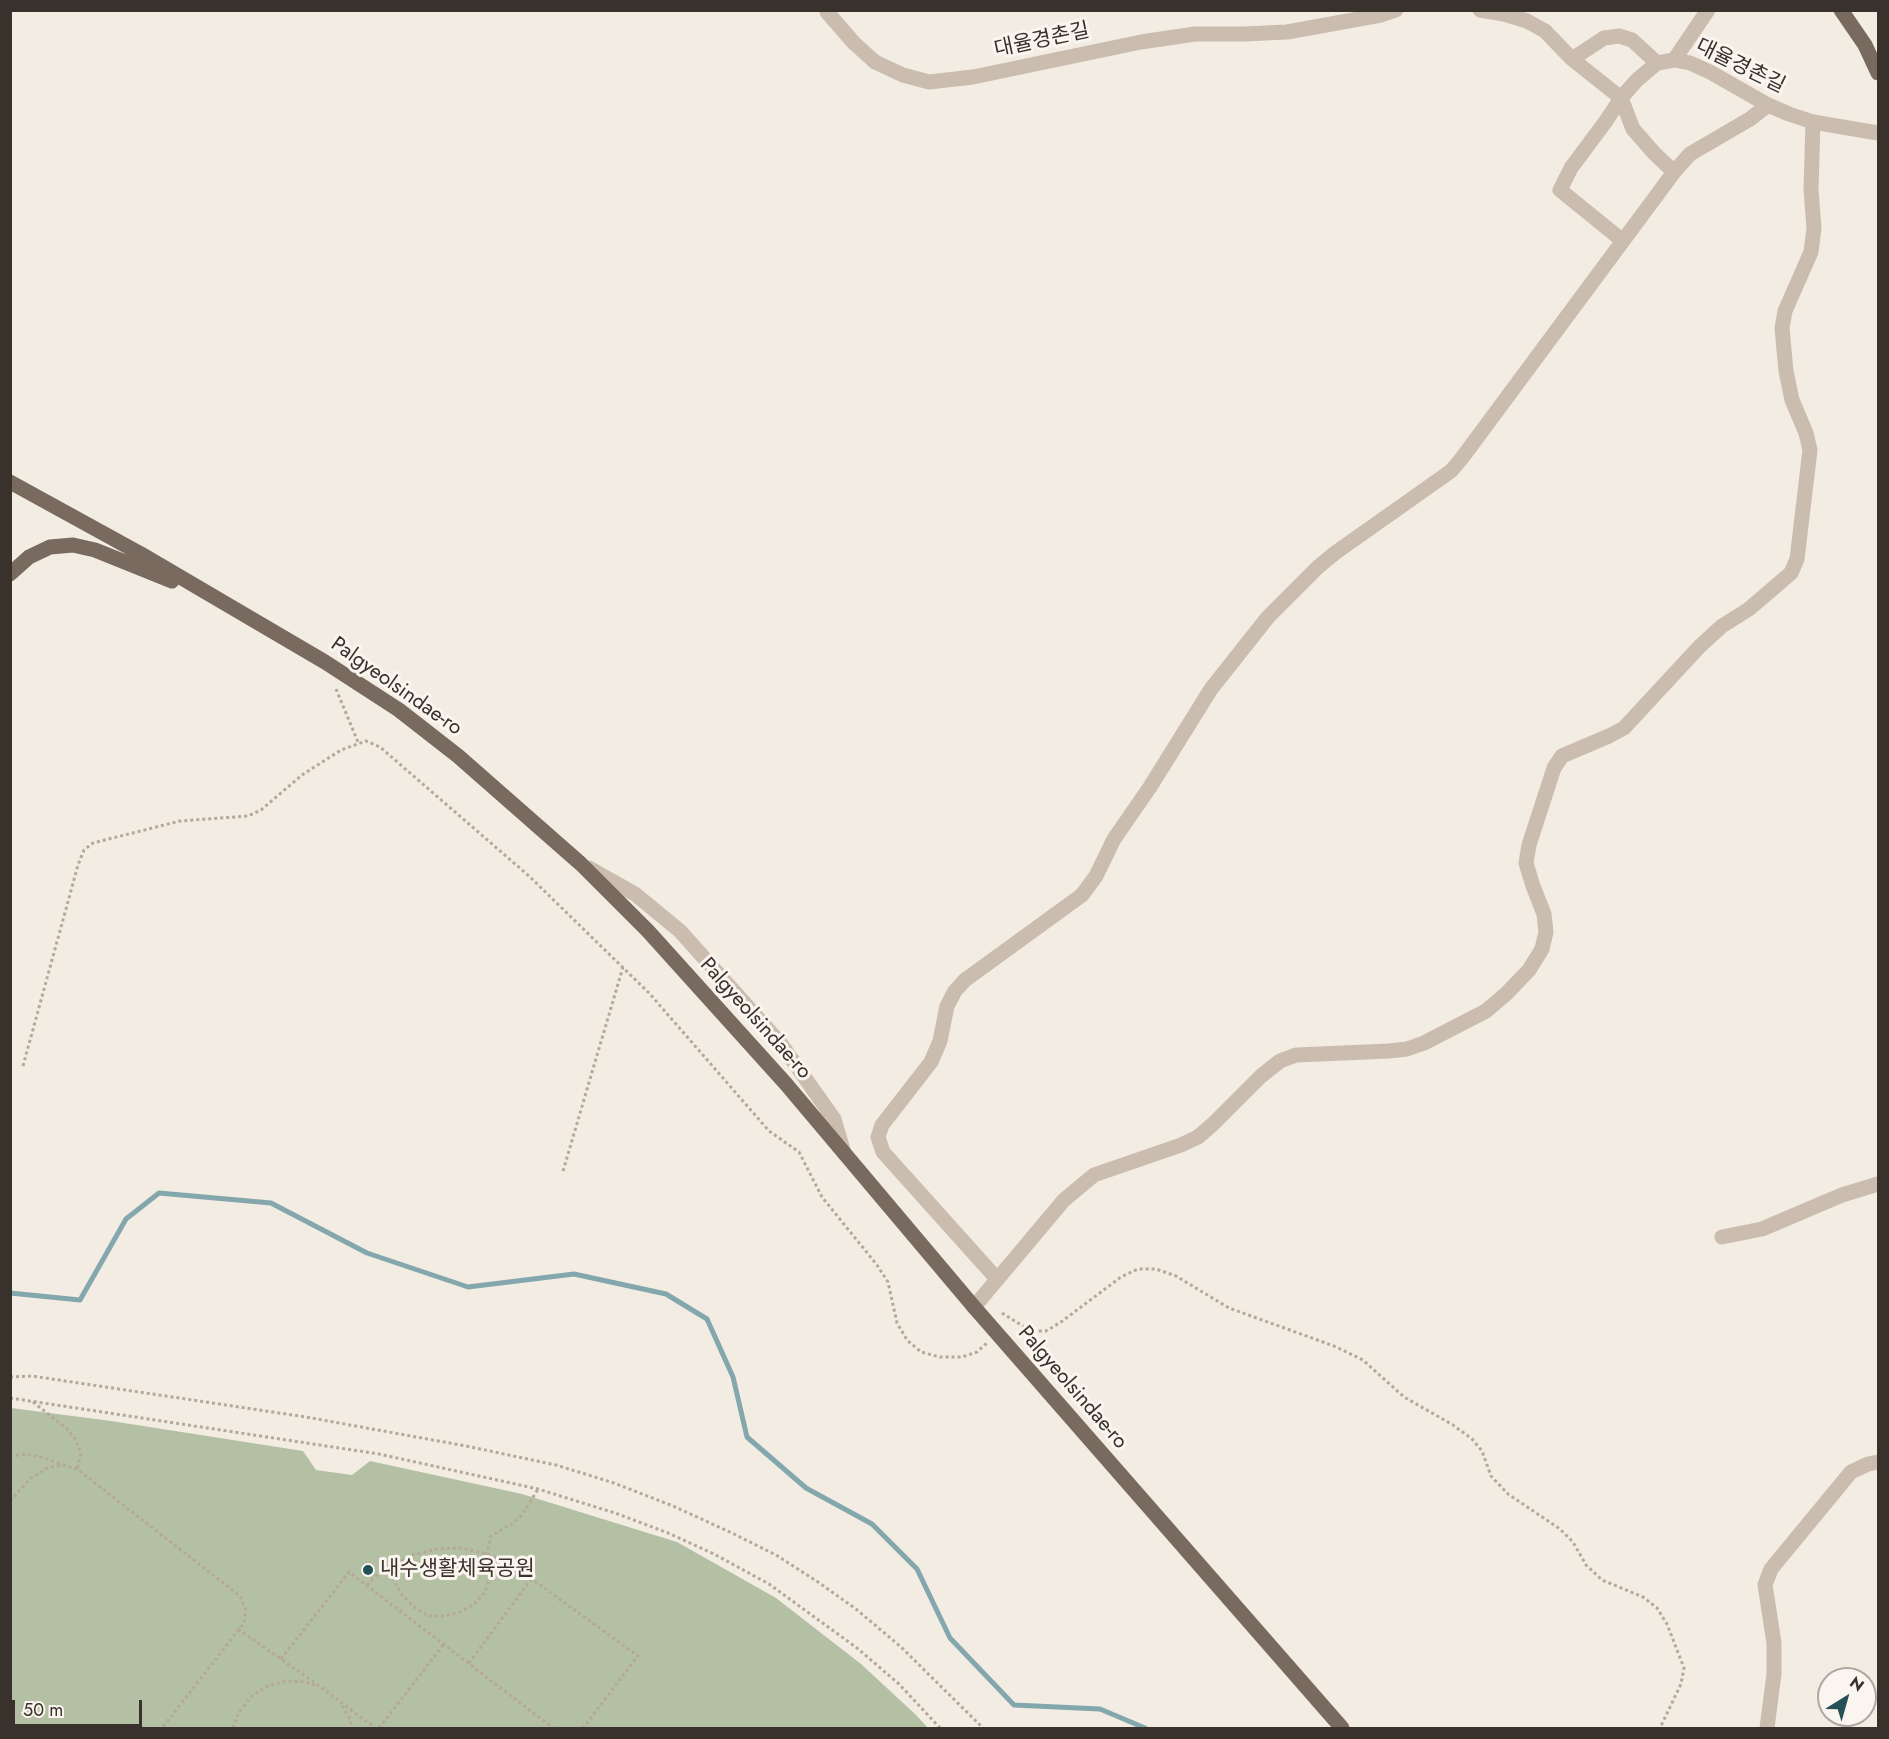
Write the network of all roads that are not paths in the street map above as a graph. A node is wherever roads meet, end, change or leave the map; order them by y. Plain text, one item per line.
1 (1396, 10) edge
2 (1480, 10) edge
3 (1708, 10) edge
4 (1840, 10) edge
5 (827, 12) edge
6 (1572, 59) junction
7 (1674, 60) junction
8 (1656, 63) junction
9 (1878, 73) edge
10 (1621, 98) junction
11 (1768, 105) junction
12 (1813, 122) junction
13 (1878, 133) edge
14 (1674, 172) junction
15 (1623, 241) junction
16 (10, 482) edge
17 (10, 574) edge
18 (223, 603) junction
19 (581, 864) junction
20 (844, 1153) junction
21 (1878, 1184) edge
22 (1722, 1237) dead end
23 (997, 1280) junction
24 (978, 1302) junction
25 (1878, 1462) edge
26 (1342, 1728) edge
27 (1767, 1728) edge

1 - 5 street, 대율경촌길
2 - 6 street
3 - 7 street
4 - 9 main road
6 - 8 street
6 - 10 street
7 - 8 street, 대율경촌길
7 - 11 street, 대율경촌길
8 - 10 street
10 - 14 street
10 - 15 street
11 - 12 street, 대율경촌길
11 - 14 street
12 - 13 street, 대율경촌길
12 - 23 street
14 - 15 street
15 - 23 street
16 - 18 main road, Palgyeolsindae-ro
17 - 18 main road
18 - 19 main road, Palgyeolsindae-ro
19 - 20 main road, Palgyeolsindae-ro
19 - 20 street
20 - 24 main road, Palgyeolsindae-ro
21 - 22 street
23 - 24 street
24 - 26 main road, Palgyeolsindae-ro
25 - 27 street

